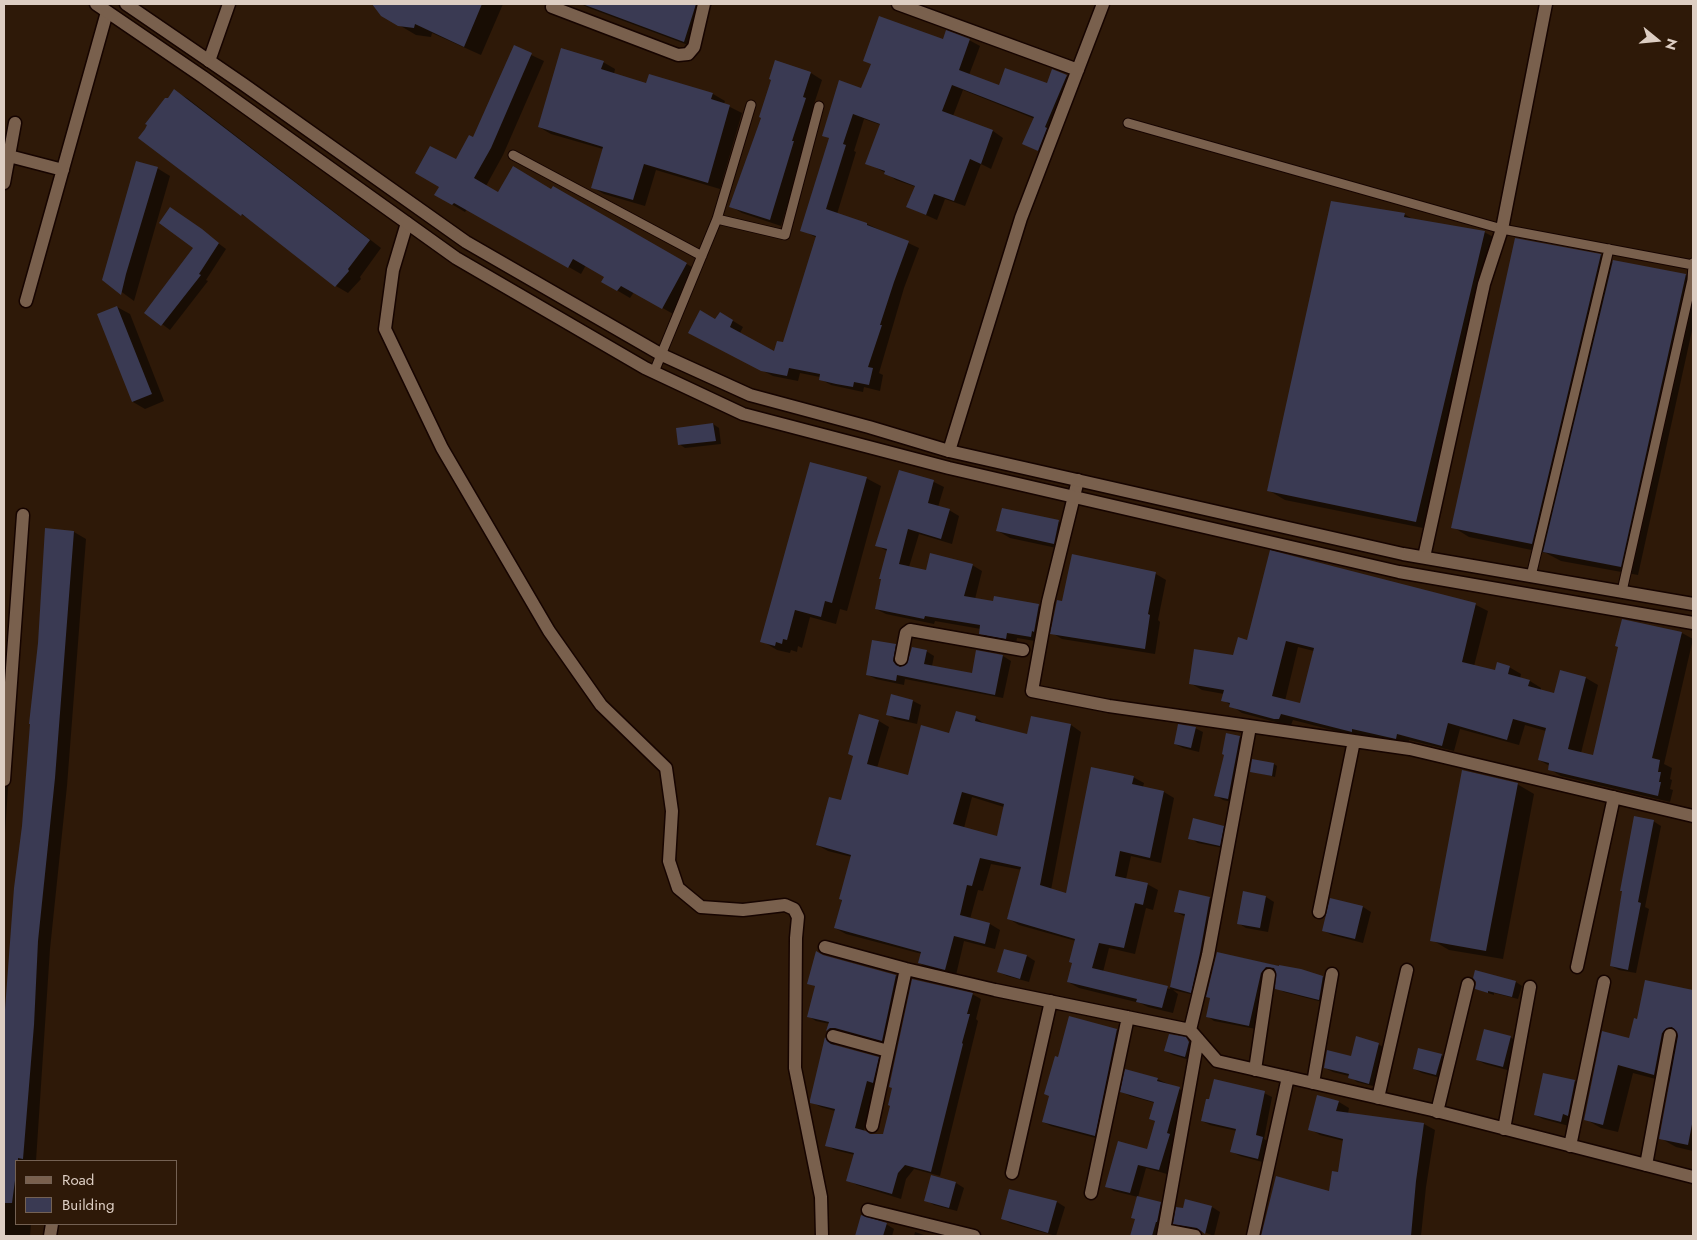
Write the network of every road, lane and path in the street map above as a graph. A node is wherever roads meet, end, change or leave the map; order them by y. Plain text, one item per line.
1 (96, 4) edge
2 (126, 4) edge
3 (229, 4) edge
4 (704, 4) edge
5 (898, 4) edge
6 (1103, 4) edge
7 (1546, 4) edge
8 (552, 7) dead end
9 (107, 12) junction
10 (209, 61) junction
11 (1078, 70) junction
12 (202, 77) junction
13 (751, 105) dead end
14 (819, 106) dead end
15 (15, 123) dead end
16 (1128, 123) dead end
17 (513, 155) dead end
18 (9, 156) junction
19 (63, 170) junction
20 (4, 183) edge
21 (717, 219) junction
22 (407, 223) junction
23 (1502, 229) junction
24 (1609, 249) junction
25 (702, 256) junction
26 (1693, 264) edge
27 (26, 302) dead end
28 (662, 355) junction
29 (654, 372) junction
30 (949, 451) junction
31 (1078, 480) junction
32 (1074, 497) junction
33 (23, 515) dead end
34 (1424, 557) junction
35 (1531, 576) junction
36 (1622, 591) junction
37 (1693, 604) edge
38 (1693, 623) edge
39 (1032, 651) junction
40 (901, 659) dead end
41 (1250, 727) junction
42 (1354, 741) junction
43 (4, 780) edge
44 (1614, 797) junction
45 (1693, 816) edge
46 (1319, 912) dead end
47 (825, 947) dead end
48 (1577, 968) dead end
49 (906, 969) junction
50 (1407, 970) dead end
51 (1332, 974) dead end
52 (1270, 975) dead end
53 (1604, 982) dead end
54 (1468, 984) dead end
55 (1530, 987) dead end
56 (1051, 1002) junction
57 (1128, 1017) junction
58 (1194, 1034) junction
59 (1670, 1035) dead end
60 (833, 1036) dead end
61 (888, 1051) junction
62 (1255, 1070) junction
63 (1288, 1077) junction
64 (1313, 1083) junction
65 (1378, 1098) junction
66 (1437, 1112) junction
67 (872, 1126) dead end
68 (1504, 1129) junction
69 (1570, 1146) junction
70 (1646, 1165) junction
71 (1012, 1172) dead end
72 (1693, 1177) edge
73 (1090, 1193) dead end
74 (868, 1210) dead end
75 (1164, 1233) edge
76 (822, 1236) edge
77 (974, 1236) edge
78 (1195, 1236) edge
79 (1253, 1236) edge

1 - 9 street
2 - 10 street
3 - 10 street
4 - 8 street
5 - 11 street
6 - 11 street
7 - 23 street
9 - 12 street
9 - 19 street
10 - 12 street
10 - 28 street
11 - 30 street
12 - 22 street
13 - 21 lane
14 - 21 lane
15 - 18 street
16 - 23 lane
17 - 25 lane
18 - 19 street
18 - 20 street
19 - 27 street
21 - 25 lane
22 - 29 street
22 - 76 street
23 - 24 lane
23 - 34 street
24 - 26 lane
24 - 35 lane
25 - 28 lane
26 - 36 lane
28 - 29 lane
28 - 30 street
29 - 32 street
30 - 31 street
31 - 32 street
31 - 34 street
32 - 38 street
32 - 39 street
33 - 43 street
34 - 35 street
35 - 36 street
36 - 37 street
39 - 40 street
39 - 41 street
41 - 42 street
41 - 58 street
42 - 44 street
42 - 46 street
44 - 45 street
44 - 48 street
47 - 49 street
49 - 56 street
49 - 61 street
50 - 65 street
51 - 64 street
52 - 62 street
53 - 69 street
54 - 66 street
55 - 68 street
56 - 57 street
56 - 71 street
57 - 58 street
57 - 73 street
58 - 62 street
58 - 75 street
59 - 70 street
60 - 61 street
61 - 67 street
62 - 63 street
63 - 64 street
63 - 79 street
64 - 65 street
65 - 66 street
66 - 68 street
68 - 69 street
69 - 70 street
70 - 72 street
74 - 77 street
75 - 78 street

